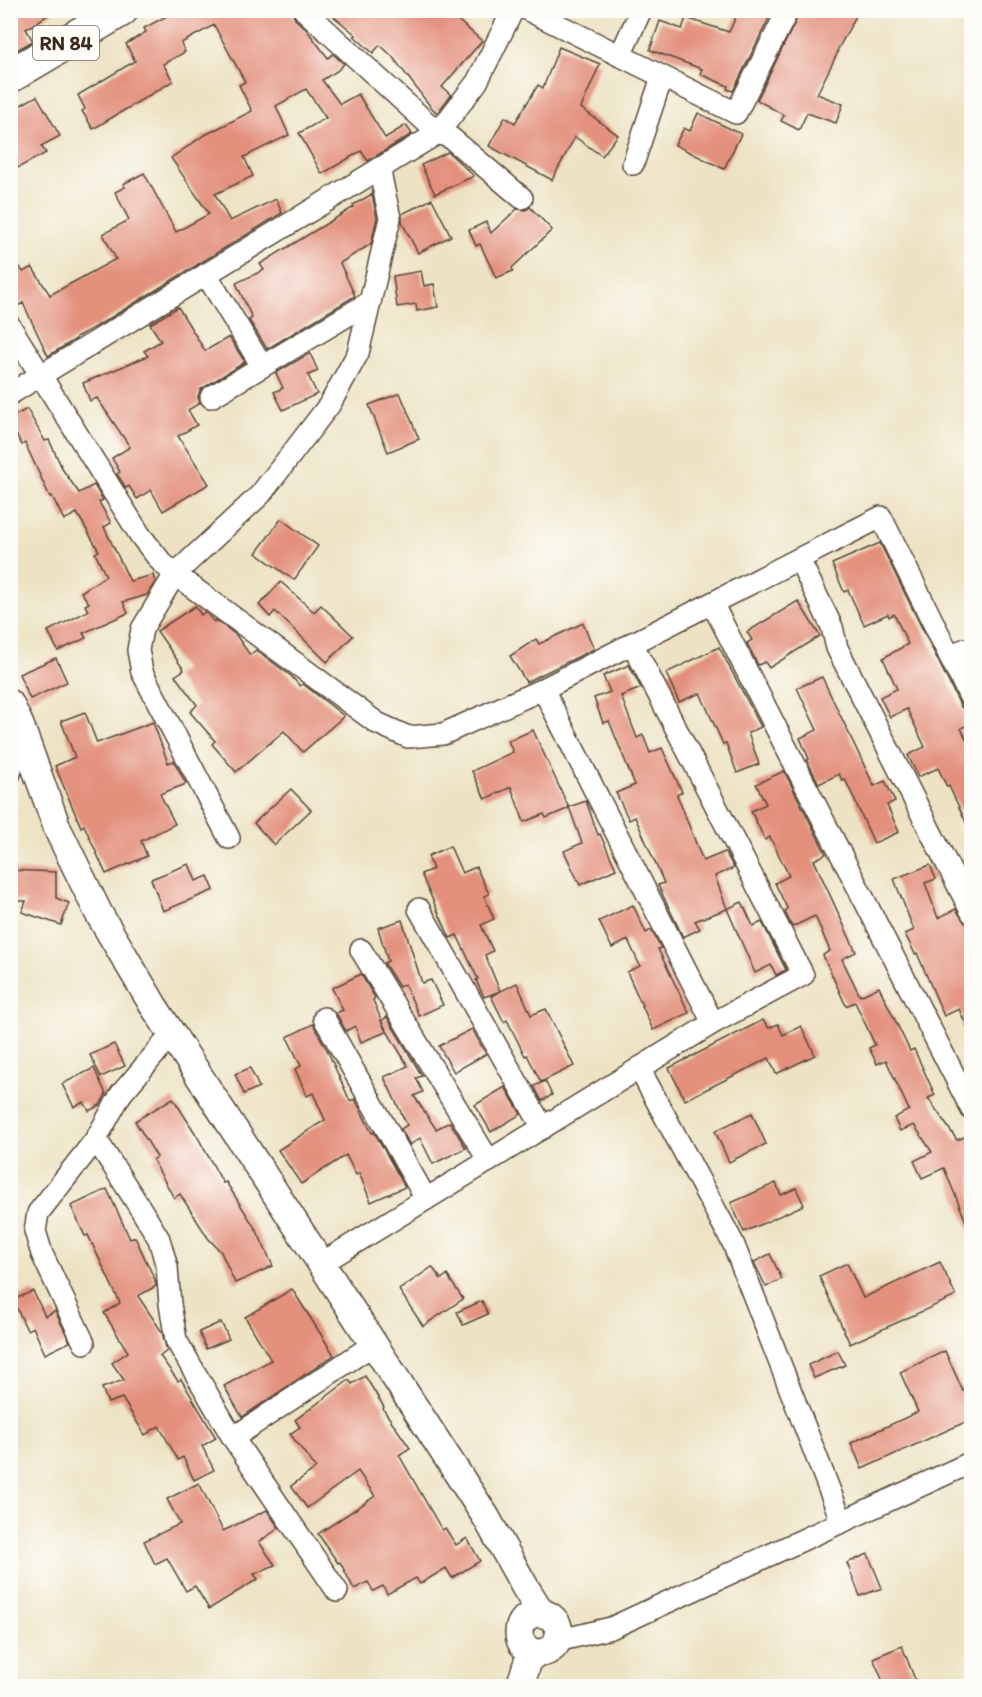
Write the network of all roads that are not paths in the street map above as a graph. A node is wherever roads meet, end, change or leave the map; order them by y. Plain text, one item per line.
1 (121, 10) edge
2 (304, 10) edge
3 (513, 10) edge
4 (528, 10) edge
5 (641, 10) edge
6 (788, 10) edge
7 (620, 56) junction
8 (10, 76) edge
9 (662, 76) junction
10 (438, 133) junction
11 (633, 164) dead end
12 (379, 168) junction
13 (522, 198) dead end
14 (206, 274) junction
15 (370, 302) junction
16 (10, 326) edge
17 (262, 366) junction
18 (40, 375) junction
19 (10, 394) edge
20 (211, 397) dead end
21 (799, 559) junction
22 (175, 574) junction
23 (712, 603) junction
24 (632, 643) junction
25 (972, 647) edge
26 (949, 655) junction
27 (543, 688) junction
28 (972, 701) edge
29 (15, 714) edge
30 (10, 773) edge
31 (229, 838) dead end
32 (419, 909) dead end
33 (972, 913) edge
34 (361, 950) dead end
35 (324, 1018) dead end
36 (713, 1023) junction
37 (172, 1034) junction
38 (639, 1068) junction
39 (972, 1110) edge
40 (543, 1128) junction
41 (96, 1139) junction
42 (489, 1161) junction
43 (426, 1199) junction
44 (322, 1263) junction
45 (84, 1343) dead end
46 (374, 1344) junction
47 (233, 1438) junction
48 (972, 1462) edge
49 (842, 1521) junction
50 (337, 1591) dead end
51 (542, 1614) junction
52 (558, 1641) junction
53 (531, 1652) junction
54 (520, 1686) edge

1 - 8 main road, RN 84
2 - 10 street
3 - 10 street
4 - 7 street
5 - 7 street
6 - 9 street
7 - 9 street
9 - 11 street
10 - 12 street
10 - 13 street
12 - 14 street
12 - 15 street
14 - 17 street
14 - 18 street
15 - 17 street
15 - 22 street
16 - 18 street
17 - 20 street
18 - 19 street
18 - 22 street
21 - 23 street
21 - 26 street
21 - 33 street
22 - 27 street
22 - 31 street
23 - 24 street
23 - 39 street
24 - 27 street
24 - 36 street
25 - 26 street
26 - 28 street
27 - 36 street
29 - 30 street
29 - 37 street
32 - 40 street
34 - 42 street
35 - 43 street
36 - 38 street
37 - 41 street
37 - 44 street
38 - 40 street
38 - 49 street
40 - 42 street
41 - 45 street
41 - 47 street
42 - 43 street
43 - 44 street
44 - 46 street
46 - 47 street
46 - 51 street
47 - 50 street
48 - 49 street
49 - 52 street
51 - 52 street
51 - 53 street
52 - 53 street
53 - 54 street

